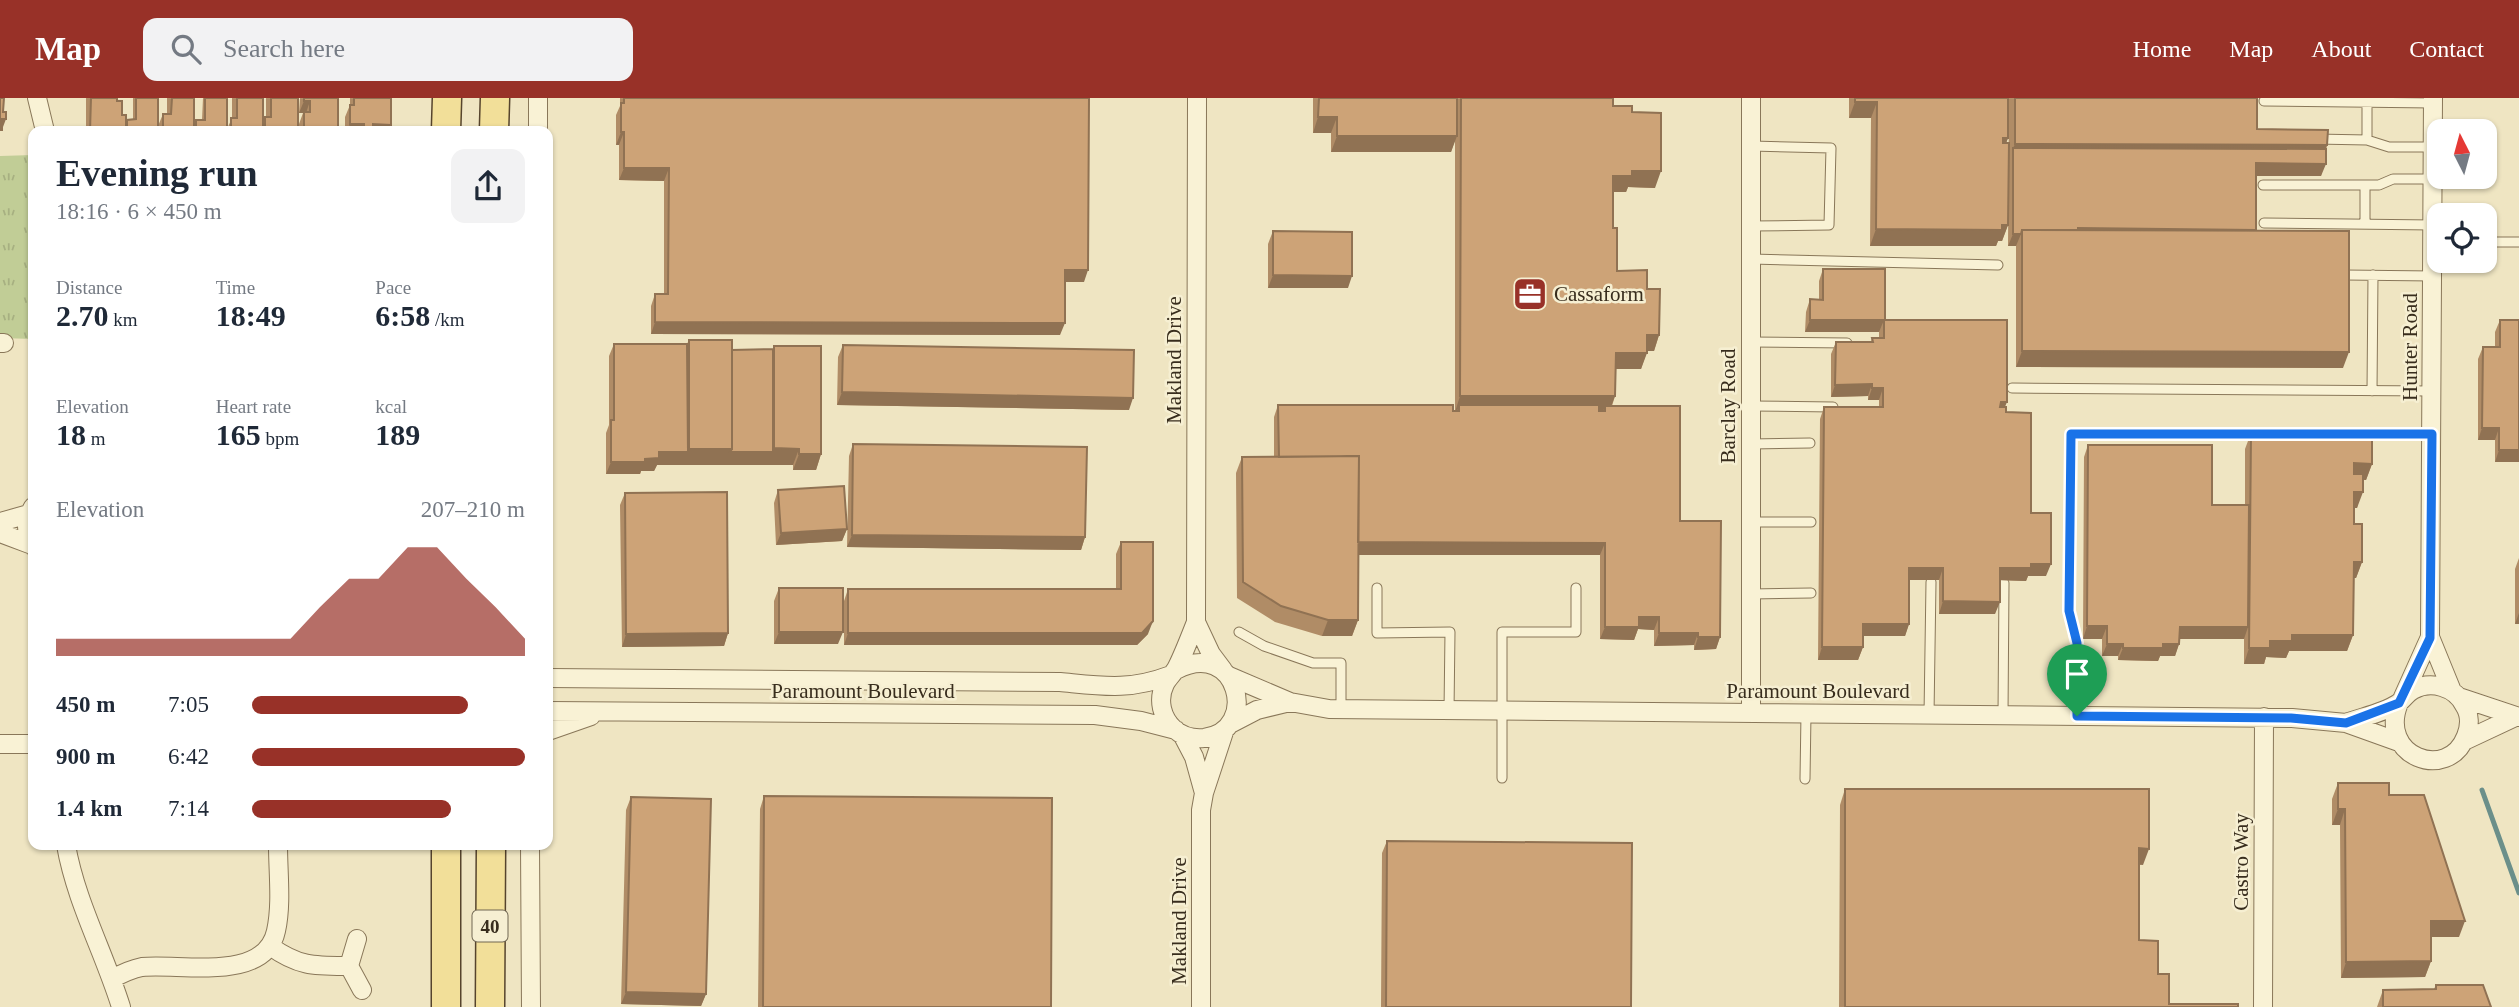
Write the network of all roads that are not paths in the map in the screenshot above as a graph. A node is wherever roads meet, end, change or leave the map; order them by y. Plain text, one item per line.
1 (37, 98) edge
2 (447, 98) edge
3 (495, 98) edge
4 (538, 98) edge
5 (1197, 98) edge
6 (1751, 98) edge
7 (2264, 101) dead end
8 (2433, 101) edge
9 (2367, 102) junction
10 (2433, 119) edge
11 (45, 126) edge
12 (446, 126) edge
13 (494, 126) edge
14 (538, 126) edge
15 (2303, 139) edge
16 (2367, 140) junction
17 (1751, 146) junction
18 (2427, 147) edge
19 (2427, 179) edge
20 (2263, 185) dead end
21 (2365, 185) junction
22 (2264, 223) dead end
23 (2365, 224) junction
24 (1751, 226) junction
25 (2427, 235) edge
26 (2497, 242) edge
27 (2519, 242) edge
28 (1751, 259) junction
29 (1998, 265) dead end
30 (2433, 273) edge
31 (2345, 275) edge
32 (2373, 275) junction
33 (2433, 276) junction
34 (1751, 342) junction
35 (1852, 343) edge
36 (2012, 387) dead end
37 (2372, 391) junction
38 (2433, 391) junction
39 (1751, 406) junction
40 (1849, 407) edge
41 (2266, 434) edge
42 (2349, 434) edge
43 (2432, 434) junction
44 (1810, 443) dead end
45 (1751, 444) junction
46 (28, 512) edge
47 (0, 522) edge
48 (1751, 522) junction
49 (1811, 522) dead end
50 (0, 533) edge
51 (28, 543) edge
52 (1931, 582) edge
53 (2004, 583) edge
54 (1377, 588) dead end
55 (1576, 588) dead end
56 (1811, 593) dead end
57 (1751, 594) junction
58 (1196, 622) junction
59 (1239, 632) dead end
60 (2430, 638) junction
61 (1173, 672) junction
62 (1226, 673) junction
63 (553, 678) edge
64 (2456, 694) junction
65 (2401, 700) junction
66 (1290, 702) junction
67 (1341, 710) junction
68 (553, 711) edge
69 (1450, 711) junction
70 (1502, 711) junction
71 (604, 712) junction
72 (1751, 713) junction
73 (1805, 714) junction
74 (1929, 715) junction
75 (2003, 715) junction
76 (2077, 716) junction
77 (2517, 717) edge
78 (2264, 718) junction
79 (2346, 723) junction
80 (1227, 726) junction
81 (553, 729) edge
82 (1179, 732) junction
83 (2464, 741) junction
84 (2399, 742) junction
85 (0, 744) edge
86 (28, 744) edge
87 (1502, 778) dead end
88 (1805, 779) dead end
89 (1204, 793) junction
90 (66, 850) edge
91 (278, 850) edge
92 (446, 850) edge
93 (491, 850) edge
94 (530, 850) edge
95 (357, 939) dead end
96 (270, 946) junction
97 (349, 966) junction
98 (112, 979) junction
99 (362, 990) dead end
100 (121, 1007) edge
101 (446, 1007) edge
102 (490, 1007) edge
103 (531, 1007) edge
104 (1201, 1007) edge
105 (2263, 1007) edge

1 - 11 street
2 - 12 main road
3 - 13 main road
4 - 14 street
5 - 58 street, Makland Drive
6 - 17 street, Barclay Road
7 - 9 lane
8 - 9 lane
8 - 10 street, Hunter Road
9 - 16 lane
15 - 16 lane
16 - 18 lane
17 - 24 street, Barclay Road
17 - 24 lane
19 - 21 lane
20 - 21 lane
21 - 23 lane
22 - 23 lane
23 - 25 lane
24 - 28 street, Barclay Road
26 - 27 lane
28 - 29 lane
28 - 34 street, Barclay Road
30 - 33 street, Hunter Road
31 - 32 lane
32 - 33 lane
32 - 37 lane
33 - 38 street, Hunter Road
34 - 35 lane
34 - 39 street, Barclay Road
36 - 37 lane
37 - 38 lane
38 - 43 street, Hunter Road
39 - 40 lane
39 - 45 street, Barclay Road
41 - 76 lane
42 - 43 lane
43 - 60 street, Hunter Road
44 - 45 lane
45 - 48 street, Barclay Road
46 - 47 street
48 - 49 lane
48 - 57 street, Barclay Road
50 - 51 street
52 - 74 lane
53 - 75 lane
54 - 69 lane
55 - 70 lane
56 - 57 lane
57 - 72 street, Barclay Road
58 - 61 street, Makland Drive
58 - 62 street, Makland Drive
59 - 67 lane
60 - 64 street, Hunter Road
60 - 65 street, Hunter Road
61 - 62 street
61 - 63 street, Paramount Boulevard
61 - 82 street
62 - 66 street, Paramount Boulevard
62 - 80 street
64 - 65 street
64 - 77 street
64 - 83 street
65 - 79 street, Paramount Boulevard
65 - 84 street
66 - 67 street, Paramount Boulevard
66 - 80 street, Paramount Boulevard
67 - 69 street, Paramount Boulevard
68 - 71 street, Paramount Boulevard
69 - 70 street, Paramount Boulevard
70 - 72 street, Paramount Boulevard
70 - 87 lane
71 - 81 street
71 - 82 street, Paramount Boulevard
72 - 73 street, Paramount Boulevard
73 - 74 street, Paramount Boulevard
73 - 88 lane
74 - 75 street, Paramount Boulevard
75 - 76 street, Paramount Boulevard
76 - 78 street, Paramount Boulevard
77 - 83 street
78 - 79 street, Paramount Boulevard
78 - 105 street, Castro Way
79 - 84 street, Paramount Boulevard
80 - 82 street
80 - 89 street, Makland Drive
82 - 89 street, Makland Drive
83 - 84 street
85 - 86 street
89 - 104 street, Makland Drive
90 - 98 street
91 - 96 street
92 - 101 main road, 40
93 - 102 main road, 40
94 - 103 street
95 - 97 street
96 - 97 street
96 - 98 street
97 - 99 street
98 - 100 street

